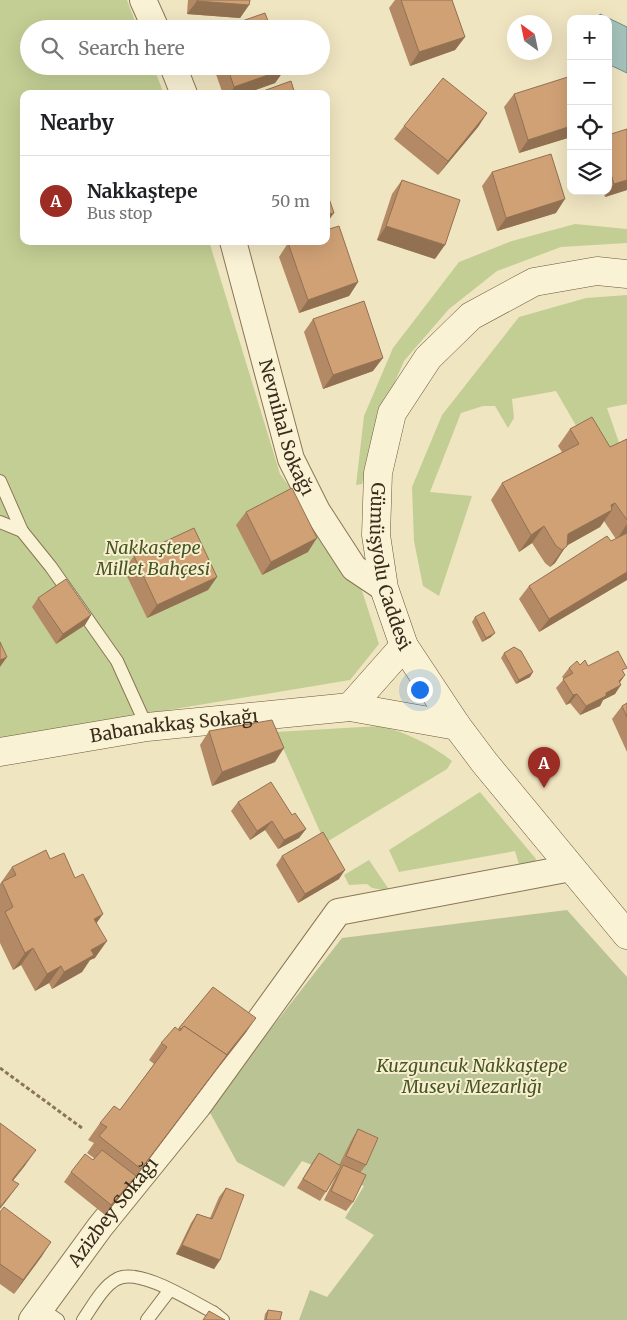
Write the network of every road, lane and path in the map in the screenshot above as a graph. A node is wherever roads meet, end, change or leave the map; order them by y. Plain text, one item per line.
1 (143, 0) edge
2 (152, 20) edge
3 (177, 75) edge
4 (182, 90) edge
5 (234, 245) edge
6 (627, 274) edge
7 (0, 481) edge
8 (0, 522) edge
9 (22, 531) junction
10 (384, 588) junction
11 (404, 646) junction
12 (350, 707) junction
13 (457, 726) junction
14 (147, 727) junction
15 (0, 752) edge
16 (571, 868) junction
17 (627, 935) edge
18 (0, 1068) edge
19 (82, 1128) dead end
20 (169, 1291) junction
21 (44, 1316) edge
22 (82, 1320) edge
23 (147, 1320) edge
24 (223, 1320) edge

1 - 2 street
3 - 4 street
5 - 10 street, Nevnihal Sokağı
6 - 10 main road, Gümüşyolu Caddesi
7 - 9 lane
8 - 9 lane
9 - 14 lane
10 - 11 main road, Gümüşyolu Caddesi
11 - 12 main road
11 - 13 main road, Gümüşyolu Caddesi
12 - 13 main road, Babanakkaş Sokağı
12 - 14 main road, Babanakkaş Sokağı
13 - 16 main road, Gümüşyolu Caddesi
14 - 15 main road, Babanakkaş Sokağı
16 - 17 main road, Gümüşyolu Caddesi
16 - 21 street, Azizbey Sokağı
18 - 19 path
20 - 22 lane
20 - 23 lane
20 - 24 lane

